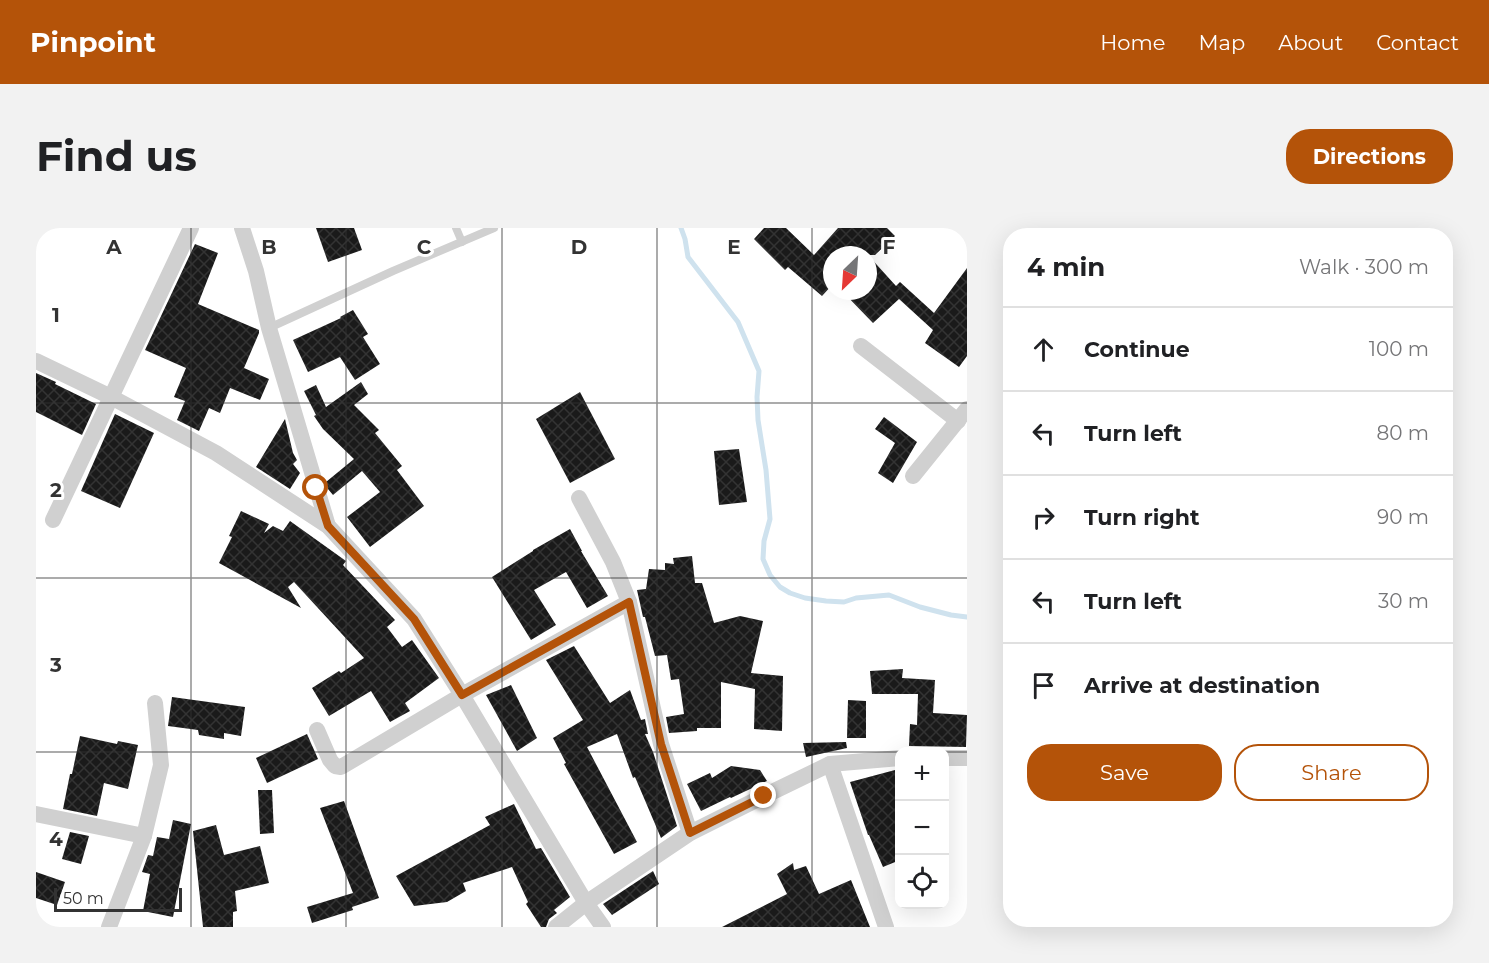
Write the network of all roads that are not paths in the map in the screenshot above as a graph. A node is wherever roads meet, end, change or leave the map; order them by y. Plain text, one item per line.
1 (191, 228) edge
2 (242, 228) edge
3 (456, 228) edge
4 (494, 228) edge
5 (462, 242) junction
6 (269, 328) junction
7 (861, 346) dead end
8 (36, 361) edge
9 (111, 397) junction
10 (962, 415) edge
11 (914, 476) dead end
12 (579, 498) dead end
13 (53, 519) dead end
14 (328, 526) junction
15 (629, 602) junction
16 (462, 695) junction
17 (155, 703) dead end
18 (316, 730) dead end
19 (895, 758) edge
20 (949, 758) edge
21 (967, 758) edge
22 (830, 764) junction
23 (36, 814) edge
24 (690, 833) junction
25 (144, 836) junction
26 (586, 903) junction
27 (109, 927) edge
28 (556, 927) edge
29 (603, 927) edge
30 (886, 927) edge

1 - 9 street
2 - 6 street
3 - 5 lane
4 - 5 lane
5 - 6 lane
6 - 14 street
7 - 10 street
8 - 9 street
9 - 13 street
9 - 14 street
10 - 11 street
12 - 15 street
14 - 16 street
15 - 16 street
15 - 24 street
16 - 18 street
16 - 26 street
17 - 25 street
19 - 22 street
20 - 21 street
22 - 24 street
22 - 30 street
23 - 25 street
24 - 26 street
25 - 27 street
26 - 28 street
26 - 29 street

